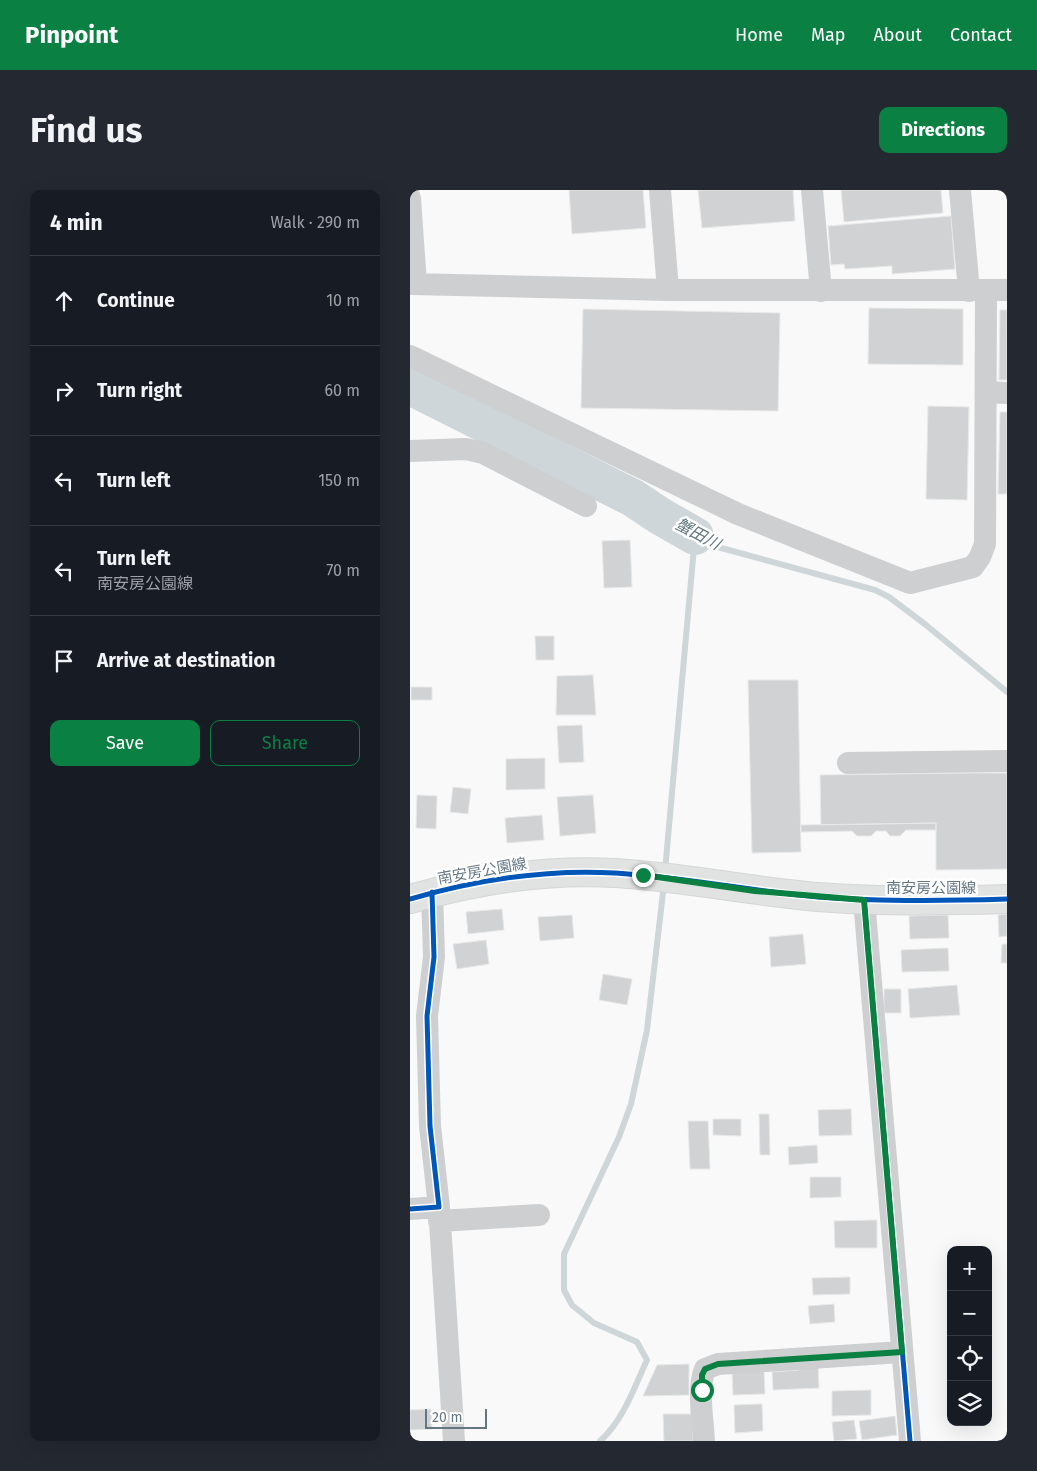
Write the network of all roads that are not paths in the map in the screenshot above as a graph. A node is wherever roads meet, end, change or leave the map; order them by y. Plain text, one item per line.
1 (660, 190) edge
2 (812, 190) edge
3 (960, 190) edge
4 (410, 198) edge
5 (413, 284) edge
6 (668, 290) junction
7 (987, 290) edge
8 (821, 291) junction
9 (410, 356) edge
10 (996, 393) edge
11 (410, 450) edge
12 (586, 506) dead end
13 (1007, 761) edge
14 (848, 763) dead end
15 (421, 895) edge
16 (1007, 899) edge
17 (864, 900) junction
18 (410, 1209) edge
19 (439, 1214) junction
20 (539, 1215) dead end
21 (902, 1352) junction
22 (454, 1441) edge
23 (704, 1441) edge
24 (910, 1441) edge

1 - 6 street
2 - 8 street
3 - 7 street
4 - 5 street
5 - 6 street
6 - 8 street
7 - 8 street
7 - 10 street
9 - 10 street
11 - 12 street
13 - 14 street
15 - 17 main road, 南安房公園線
15 - 19 street
16 - 17 main road, 南安房公園線
17 - 21 street
18 - 19 street
19 - 20 street
19 - 22 street
21 - 23 street
21 - 24 street

